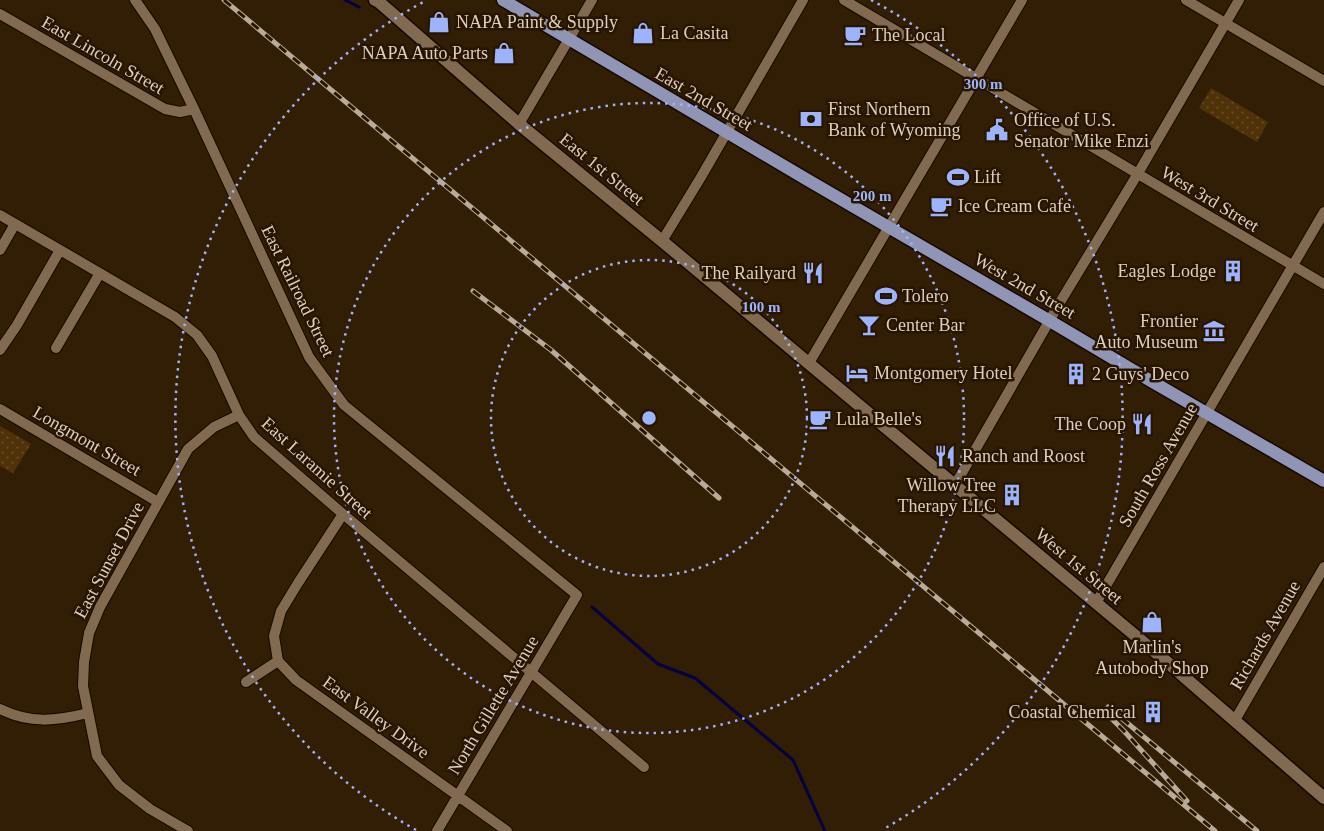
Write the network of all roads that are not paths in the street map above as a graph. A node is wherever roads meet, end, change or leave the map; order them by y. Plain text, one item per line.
1 (135, 0) edge
2 (503, 0) edge
3 (592, 0) edge
4 (802, 0) edge
5 (844, 0) edge
6 (1022, 0) edge
7 (1186, 0) edge
8 (1239, 0) edge
9 (378, 1) edge
10 (0, 14) edge
11 (1225, 23) junction
12 (569, 39) junction
13 (976, 78) junction
14 (1324, 81) edge
15 (194, 109) junction
16 (519, 124) junction
17 (726, 132) junction
18 (1138, 175) junction
19 (1324, 212) edge
20 (0, 215) edge
21 (15, 224) junction
22 (888, 227) junction
23 (662, 241) junction
24 (0, 250) edge
25 (60, 250) junction
26 (1292, 266) junction
27 (100, 274) junction
28 (1324, 284) edge
29 (1050, 321) junction
30 (56, 348) dead end
31 (0, 350) edge
32 (809, 363) junction
33 (0, 409) edge
34 (1207, 414) junction
35 (239, 415) junction
36 (1324, 481) edge
37 (955, 485) junction
38 (158, 502) junction
39 (343, 514) junction
40 (1324, 567) edge
41 (577, 595) joint
42 (1096, 603) junction
43 (278, 661) junction
44 (532, 672) junction
45 (246, 682) dead end
46 (0, 709) edge
47 (88, 713) junction
48 (1235, 720) junction
49 (644, 767) dead end
50 (457, 796) junction
51 (1324, 798) edge
52 (188, 831) edge
53 (437, 831) edge
54 (507, 831) edge

1 - 15 street, East Railroad Street
2 - 12 main road, East 2nd Street
3 - 12 street
4 - 17 street
5 - 13 street, West 3rd Street
6 - 13 street
7 - 11 street
8 - 11 street
9 - 16 street, East 1st Street
10 - 15 street, East Lincoln Street
11 - 14 street
11 - 18 street
12 - 16 street
12 - 17 main road, East 2nd Street
13 - 18 street, West 3rd Street
13 - 22 street
15 - 41 street, East Railroad Street
16 - 23 street, East 1st Street
17 - 22 main road, East 2nd Street
17 - 23 street
18 - 26 street, West 3rd Street
18 - 29 street
19 - 26 street, South Ross Avenue
20 - 21 street, East Laramie Street
21 - 24 street
21 - 25 street, East Laramie Street
22 - 29 main road, West 2nd Street
22 - 32 street
23 - 32 street, East 1st Street
25 - 27 street, East Laramie Street
25 - 31 street
26 - 28 street, West 3rd Street
26 - 34 street, South Ross Avenue
27 - 30 street
27 - 35 street, East Laramie Street
29 - 34 main road, West 2nd Street
29 - 37 street
32 - 37 street, West 1st Street
33 - 38 street, Longmont Street
34 - 36 main road, West 2nd Street
34 - 42 street, South Ross Avenue
35 - 38 street, East Sunset Drive
35 - 39 street, East Laramie Street
37 - 42 street, West 1st Street
38 - 47 street, East Sunset Drive
39 - 43 street
39 - 44 street, East Laramie Street
40 - 48 street, Richards Avenue
41 - 44 street, North Gillette Avenue
42 - 48 street, West 1st Street
43 - 45 street
43 - 50 street, East Valley Drive
44 - 49 street, East Laramie Street
44 - 50 street, North Gillette Avenue
46 - 47 street
47 - 52 street, East Sunset Drive
48 - 51 street, West 1st Street
50 - 53 street, North Gillette Avenue
50 - 54 street, East Valley Drive

